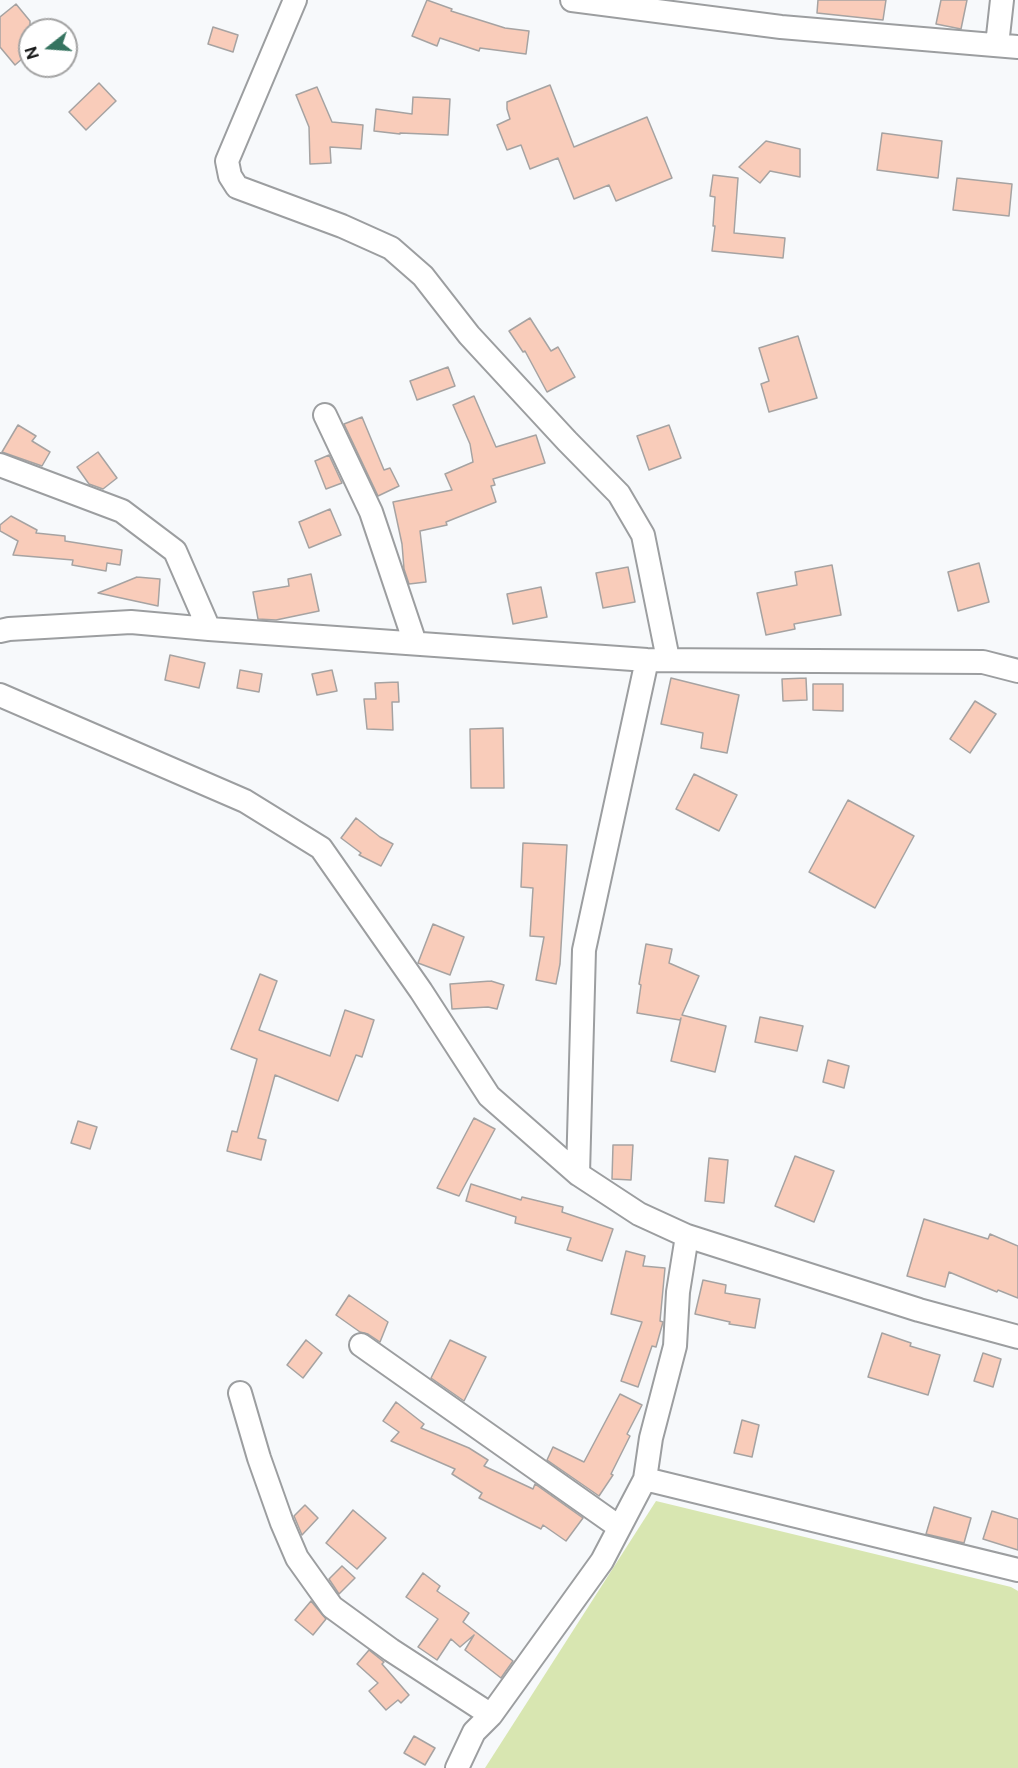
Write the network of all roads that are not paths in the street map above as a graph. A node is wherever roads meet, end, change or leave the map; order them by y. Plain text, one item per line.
1 (295, 0) edge
2 (572, 0) edge
3 (1002, 0) edge
4 (1008, 46) edge
5 (325, 415) dead end
6 (0, 465) edge
7 (209, 629) junction
8 (0, 631) edge
9 (415, 643) junction
10 (657, 660) junction
11 (1018, 671) edge
12 (0, 695) edge
13 (578, 1174) junction
14 (687, 1236) junction
15 (1018, 1337) edge
16 (361, 1345) dead end
17 (240, 1393) dead end
18 (645, 1479) junction
19 (619, 1527) junction
20 (1018, 1570) edge
21 (491, 1715) junction
22 (457, 1768) edge

1 - 10 street
2 - 4 street
3 - 4 street
5 - 9 street
6 - 7 street
7 - 8 street
7 - 9 street
9 - 10 street
10 - 11 street
10 - 13 street
12 - 13 street
13 - 14 street
14 - 15 street
14 - 18 street
16 - 19 street
17 - 21 street
18 - 19 street
18 - 20 street
19 - 21 street
21 - 22 street

